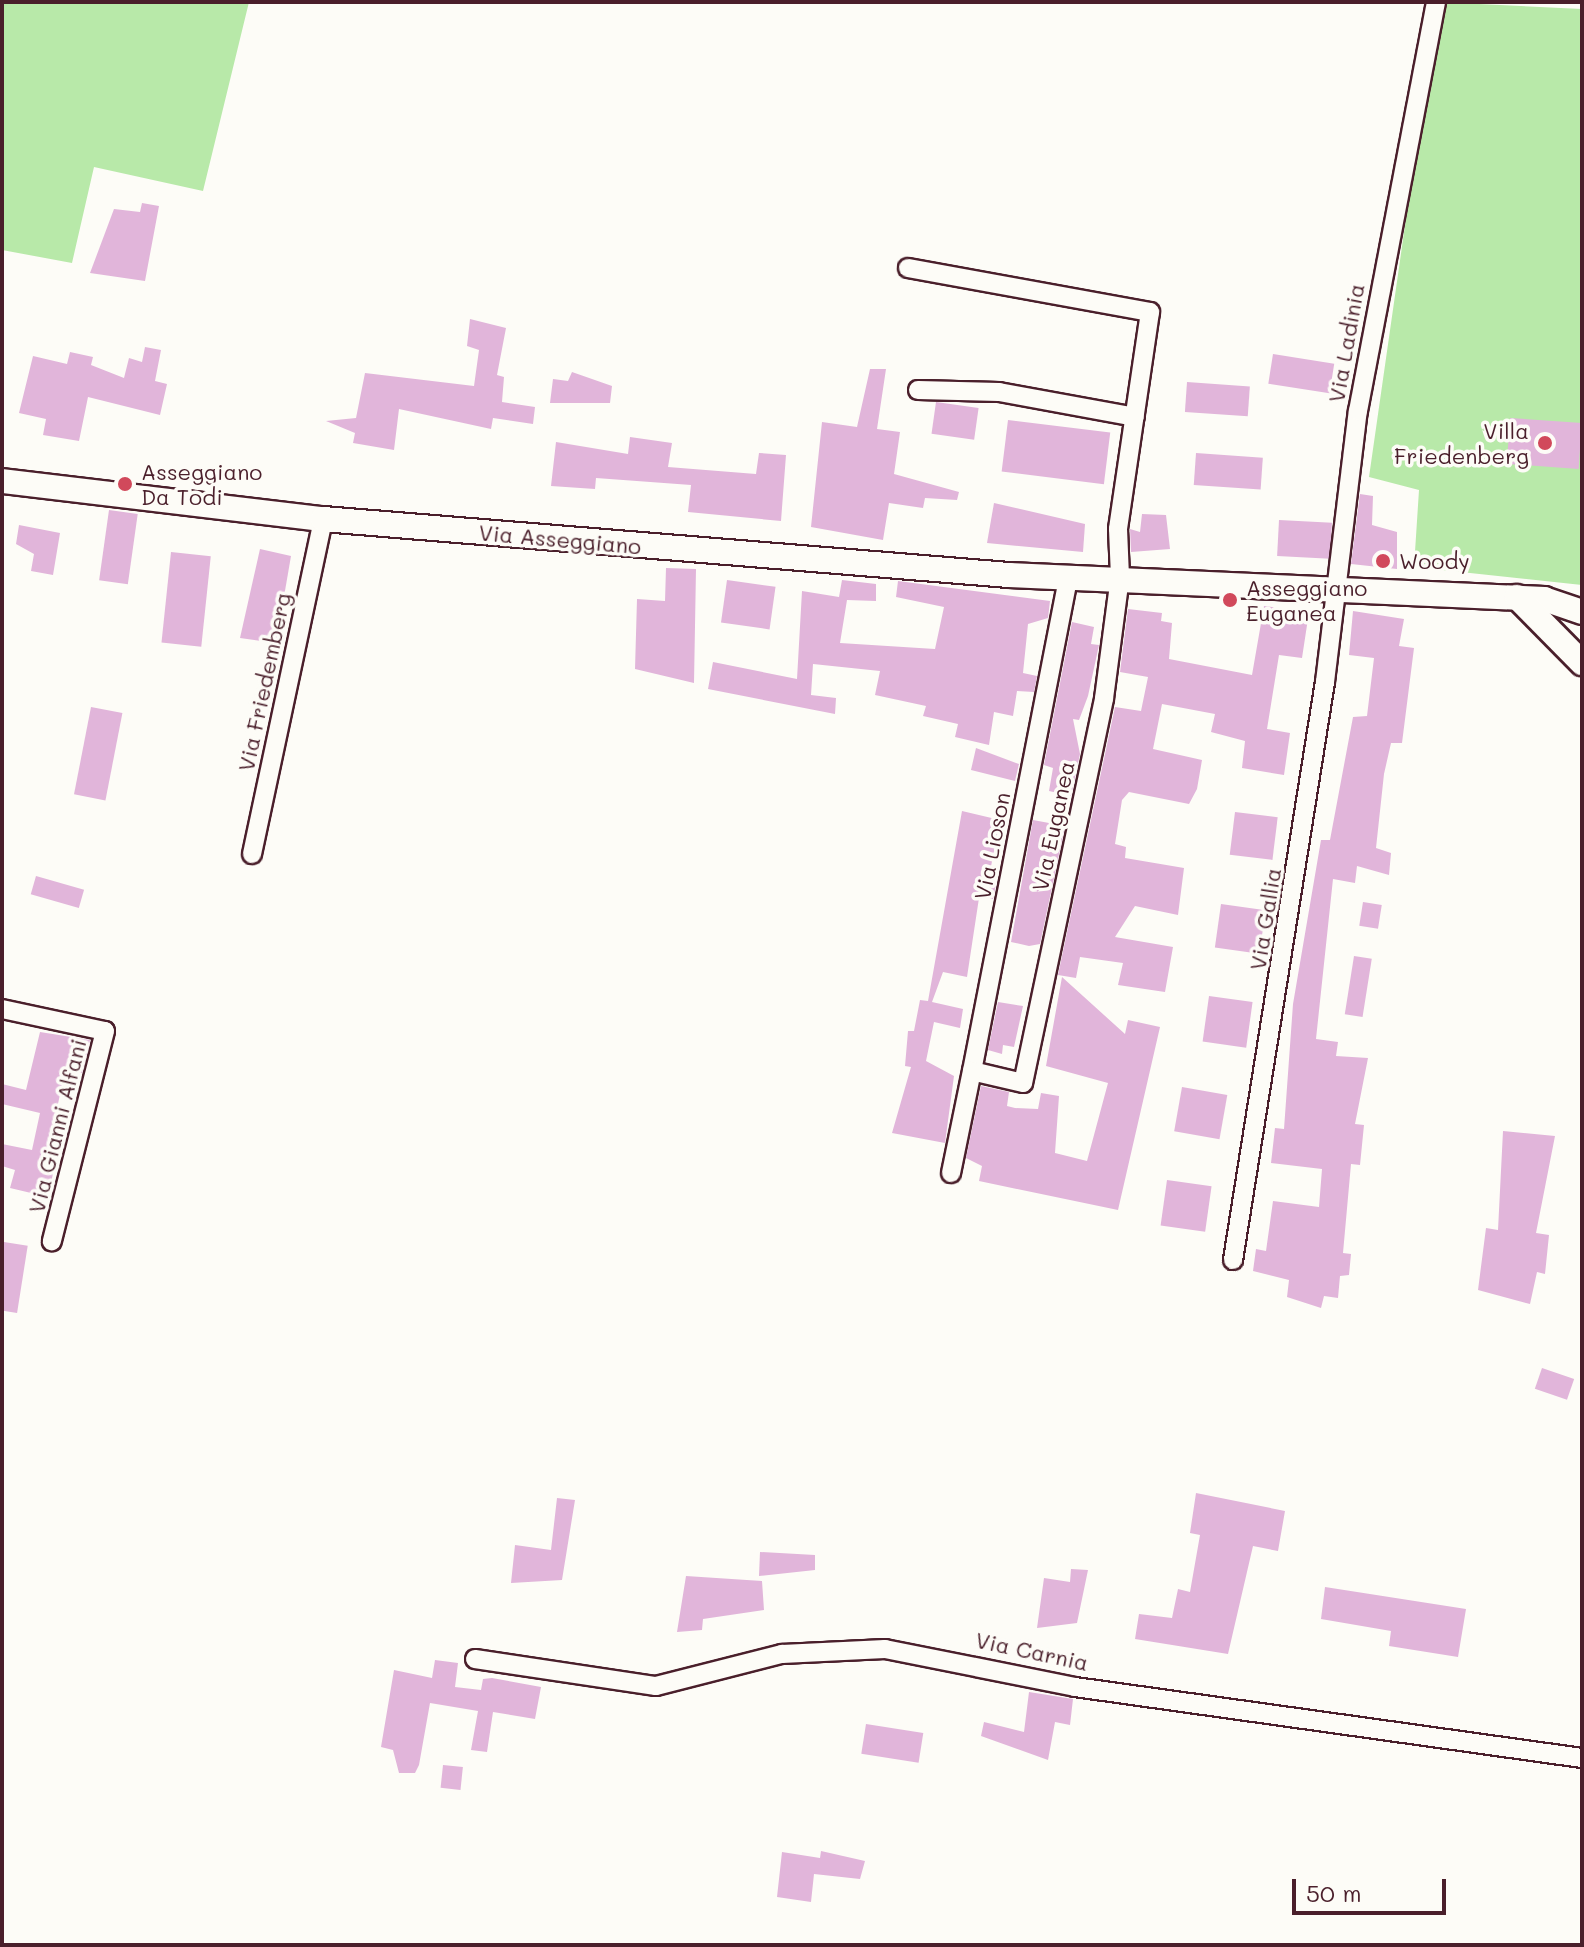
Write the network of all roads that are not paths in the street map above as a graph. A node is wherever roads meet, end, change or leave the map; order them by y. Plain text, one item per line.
1 (1436, 2) edge
2 (908, 268) dead end
3 (918, 390) dead end
4 (1135, 417) junction
5 (2, 481) edge
6 (323, 519) junction
7 (1120, 577) junction
8 (1068, 579) junction
9 (1337, 584) junction
10 (1517, 597) junction
11 (1582, 612) edge
12 (1582, 634) edge
13 (1581, 661) edge
14 (252, 854) dead end
15 (2, 1009) edge
16 (972, 1071) junction
17 (951, 1173) dead end
18 (52, 1241) dead end
19 (1233, 1260) dead end
20 (475, 1659) dead end
21 (1582, 1758) edge

1 - 9 street, Via Ladinia
2 - 4 street
3 - 4 street
4 - 7 street
5 - 6 street, Via Asseggiano
6 - 8 street, Via Asseggiano
6 - 14 street, Via Friedemberg
7 - 8 street, Via Asseggiano
7 - 9 street, Via Asseggiano
7 - 16 street, Via Euganea
8 - 16 street, Via Lioson
9 - 10 street, Via Asseggiano
9 - 19 street, Via Gallia
10 - 11 street, Via Asseggiano
10 - 13 street
12 - 13 street
15 - 18 street, Via Gianni Alfani
16 - 17 street, Via Lioson
20 - 21 street, Via Carnia

